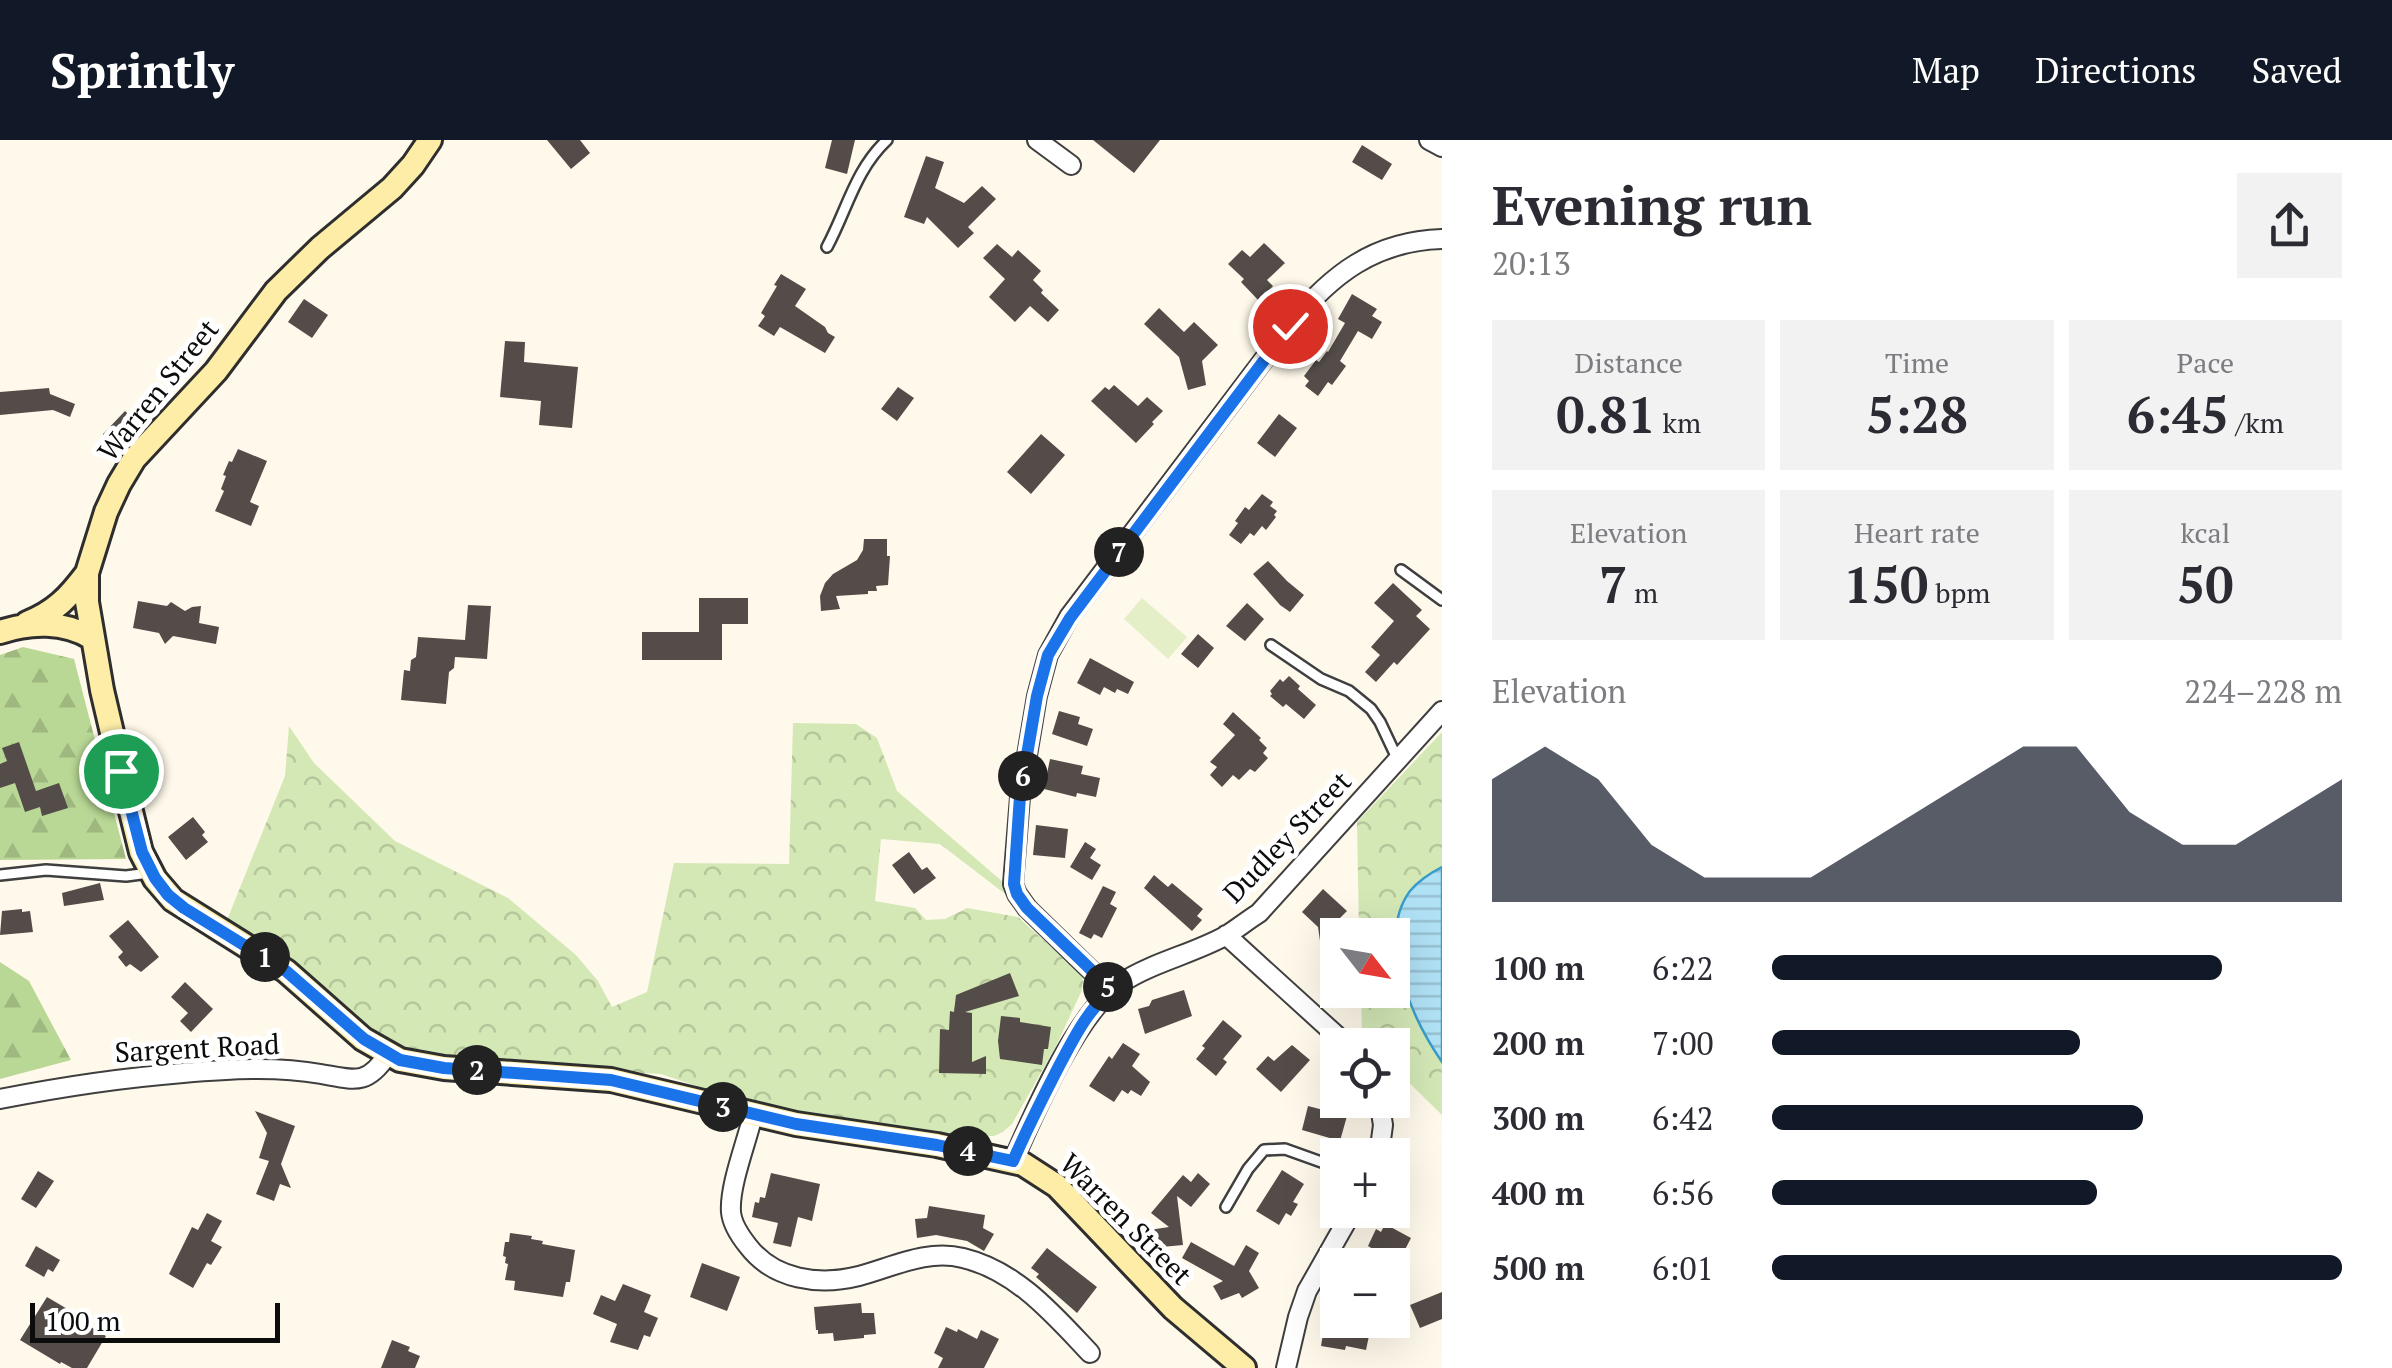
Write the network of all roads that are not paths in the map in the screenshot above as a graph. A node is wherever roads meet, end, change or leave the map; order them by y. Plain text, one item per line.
1 (430, 140) edge
2 (887, 140) edge
3 (1037, 140) edge
4 (1429, 140) edge
5 (1442, 147) edge
6 (1070, 164) dead end
7 (1442, 239) edge
8 (826, 247) dead end
9 (1400, 570) dead end
10 (87, 573) junction
11 (1442, 600) edge
12 (7, 630) edge
13 (92, 638) junction
14 (1271, 644) dead end
15 (1442, 711) edge
16 (1398, 761) junction
17 (151, 872) junction
18 (0, 875) edge
19 (1226, 935) junction
20 (1112, 990) junction
21 (1329, 1028) edge
22 (388, 1054) junction
23 (0, 1099) edge
24 (753, 1115) junction
25 (1013, 1161) junction
26 (1320, 1162) edge
27 (1226, 1207) dead end
28 (1342, 1228) edge
29 (1090, 1353) dead end
30 (1244, 1368) edge
31 (1286, 1368) edge

1 - 10 street, Warren Street
2 - 8 lane
3 - 6 street
4 - 5 street
7 - 20 street
9 - 11 lane
10 - 12 street
10 - 13 street, Warren Street
12 - 13 street
13 - 17 street, Warren Street
14 - 16 lane
15 - 16 street, Dudley Street
16 - 19 street, Dudley Street
17 - 18 lane
17 - 22 street, Warren Street
19 - 20 street, Dudley Street
19 - 21 street
20 - 25 street, Dudley Street
22 - 23 street, Sargent Road
22 - 24 street, Warren Street
24 - 25 street, Warren Street
24 - 29 street
25 - 30 street, Warren Street
26 - 27 lane
28 - 31 street

